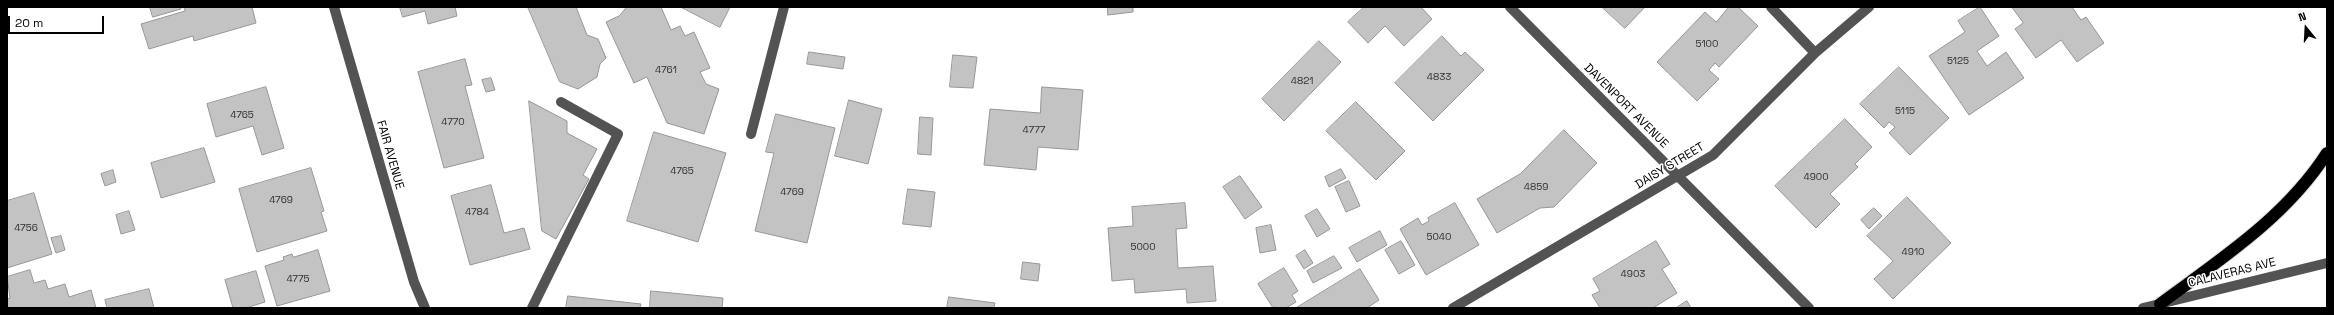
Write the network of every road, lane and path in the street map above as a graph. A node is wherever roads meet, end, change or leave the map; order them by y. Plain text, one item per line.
1 (334, 7) edge
2 (784, 7) edge
3 (1510, 7) edge
4 (1771, 7) edge
5 (1869, 7) edge
6 (1815, 53) junction
7 (561, 102) dead end
8 (751, 134) dead end
9 (2327, 153) edge
10 (1678, 176) junction
11 (2327, 263) edge
12 (2160, 304) junction
13 (425, 308) edge
14 (532, 308) edge
15 (1454, 308) edge
16 (1809, 308) edge
17 (2143, 308) edge

1 - 13 street, FAIR AVENUE
2 - 8 street
3 - 10 street, DAVENPORT AVENUE
4 - 6 street
5 - 6 street, DAISY STREET
6 - 10 street, DAISY STREET
7 - 14 street
9 - 12 highway
10 - 15 street, DAISY STREET
10 - 16 street, DAVENPORT AVENUE
11 - 12 street, CALAVERAS AVE
12 - 17 street, CALAVERAS AVE

